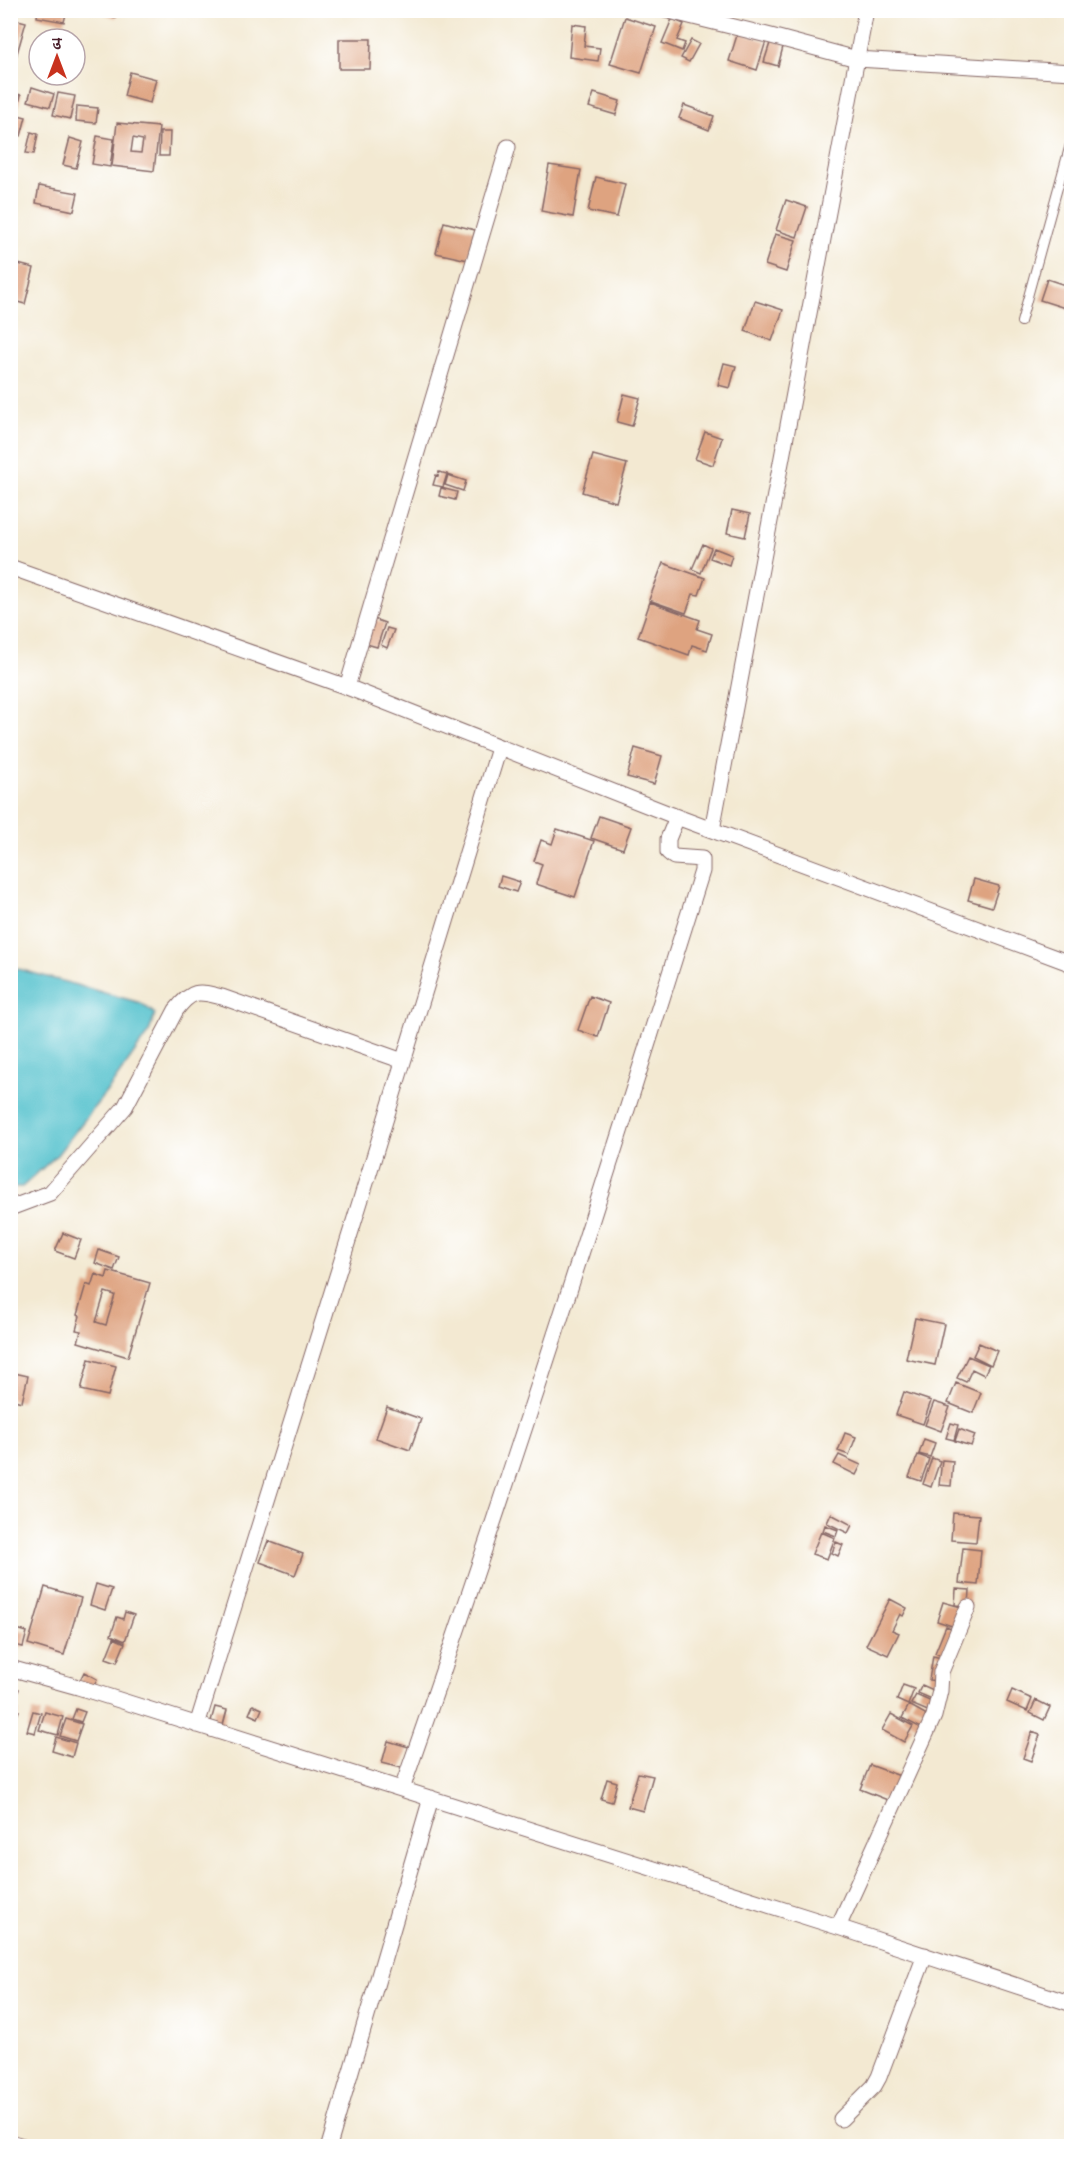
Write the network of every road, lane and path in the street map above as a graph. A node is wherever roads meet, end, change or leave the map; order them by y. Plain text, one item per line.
1 (665, 10) edge
2 (866, 10) edge
3 (857, 59) junction
4 (1071, 72) edge
5 (1071, 137) edge
6 (508, 147) dead end
7 (1021, 322) dead end
8 (10, 567) edge
9 (347, 687) junction
10 (499, 748) junction
11 (677, 817) junction
12 (711, 830) junction
13 (1071, 964) edge
14 (403, 1061) junction
15 (10, 1208) edge
16 (968, 1607) dead end
17 (10, 1668) edge
18 (196, 1725) junction
19 (402, 1789) junction
20 (431, 1798) junction
21 (838, 1927) junction
22 (925, 1955) junction
23 (1071, 2004) edge
24 (841, 2119) dead end
25 (10, 2142) edge
26 (23, 2146) edge
27 (329, 2146) edge

1 - 3 street
2 - 3 street
3 - 4 street
3 - 12 street
5 - 7 lane
6 - 9 street
8 - 9 street
9 - 10 street
10 - 11 street
10 - 14 street
11 - 12 street
11 - 19 street
12 - 13 street
14 - 15 street
14 - 18 street
16 - 21 street
17 - 18 street
18 - 19 street
19 - 20 street
20 - 21 street
20 - 27 street
21 - 22 street
22 - 23 street
22 - 24 street
25 - 26 street

